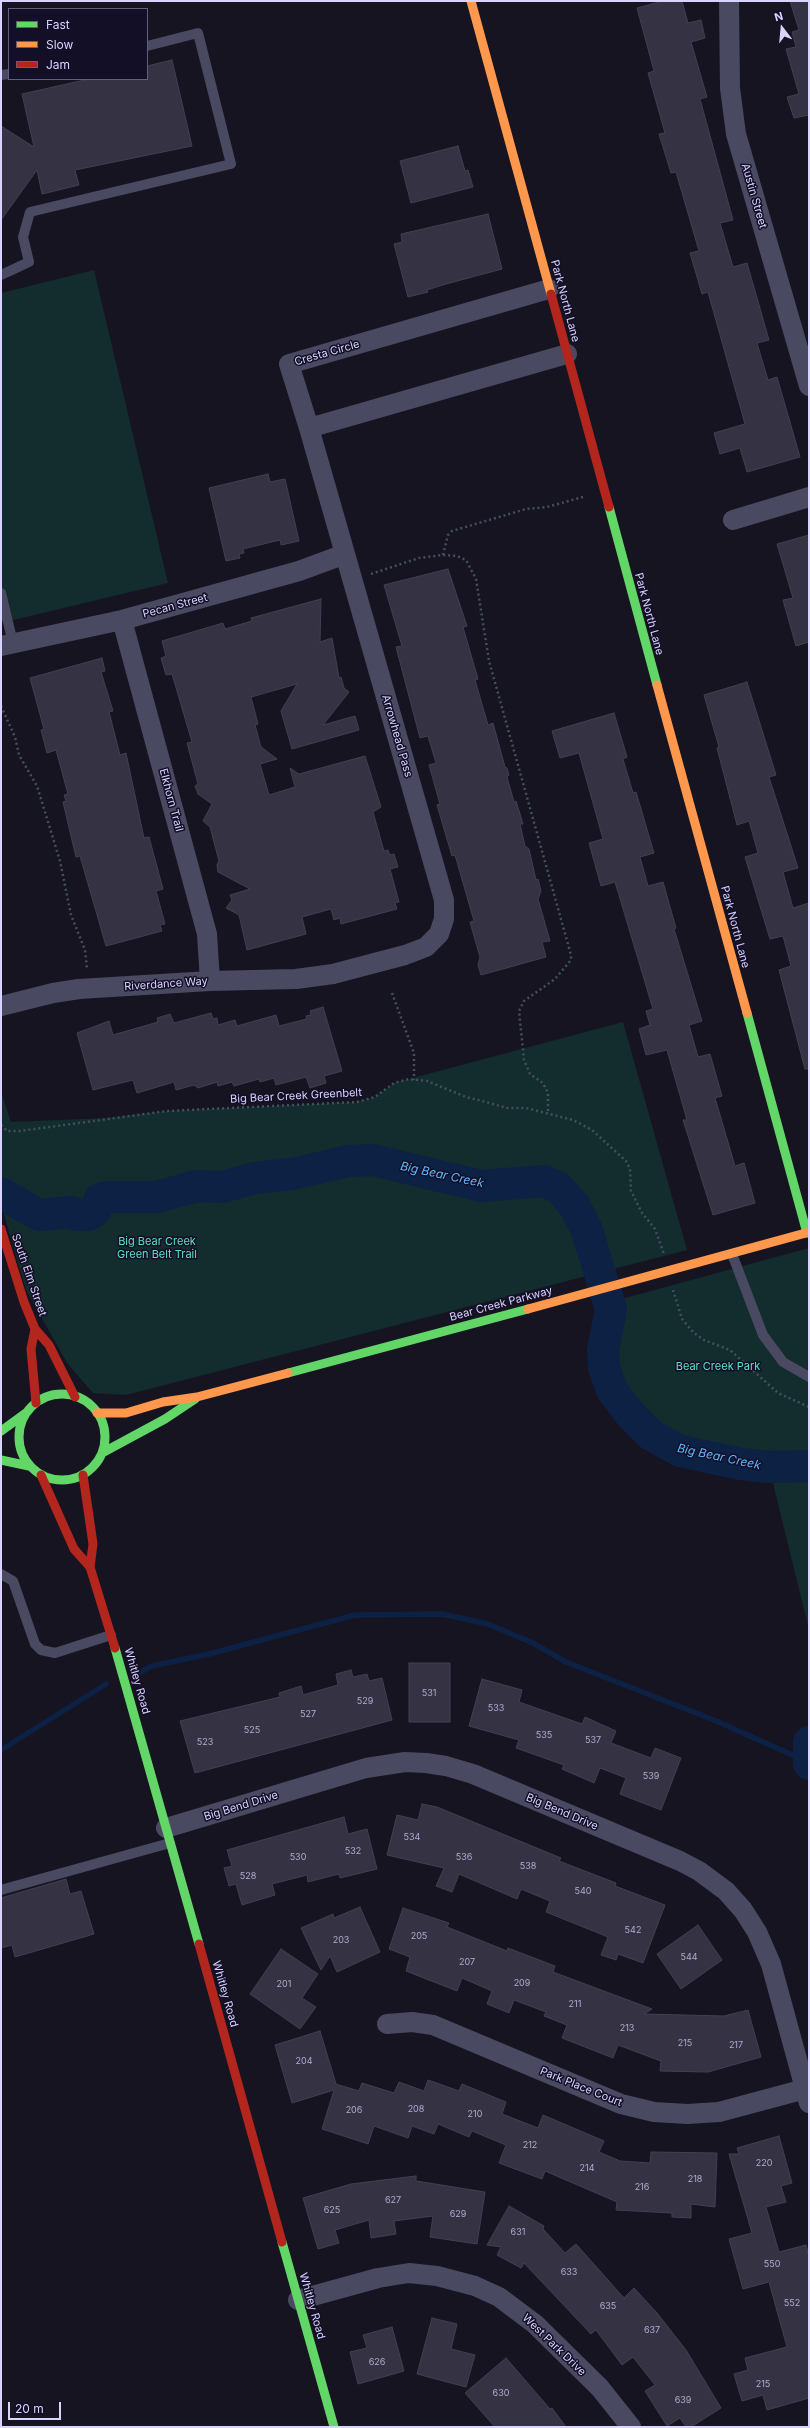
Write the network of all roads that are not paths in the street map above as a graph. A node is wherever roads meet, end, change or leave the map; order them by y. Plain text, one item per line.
1 (471, 1) edge
2 (729, 1) edge
3 (148, 46) edge
4 (1, 275) edge
5 (549, 289) junction
6 (566, 354) junction
7 (809, 386) edge
8 (309, 428) junction
9 (809, 497) edge
10 (733, 520) dead end
11 (345, 554) junction
12 (1, 593) edge
13 (122, 620) junction
14 (7, 645) edge
15 (333, 974) joint
16 (210, 981) junction
17 (1, 1006) edge
18 (1, 1229) edge
19 (808, 1233) edge
20 (732, 1254) junction
21 (35, 1329) junction
22 (809, 1377) edge
23 (75, 1397) junction
24 (198, 1397) junction
25 (36, 1403) junction
26 (26, 1413) junction
27 (97, 1413) junction
28 (1, 1431) edge
29 (102, 1453) junction
30 (1, 1460) edge
31 (30, 1466) junction
32 (41, 1475) junction
33 (83, 1475) junction
34 (90, 1567) junction
35 (1, 1574) edge
36 (111, 1635) junction
37 (168, 1836) junction
38 (1, 1890) edge
39 (387, 2024) dead end
40 (807, 2096) edge
41 (298, 2300) junction
42 (334, 2427) edge
43 (631, 2427) edge

1 - 5 street, Park North Lane
2 - 7 street, Austin Street
3 - 4 lane
5 - 6 street, Park North Lane
5 - 8 street, Cresta Circle
6 - 8 street
6 - 19 street, Park North Lane
8 - 11 street, Arrowhead Pass
9 - 10 street
11 - 13 street, Pecan Street
11 - 15 street, Arrowhead Pass
12 - 14 lane
13 - 14 street, Pecan Street
13 - 16 street, Elkhorn Trail
15 - 16 street, Riverdance Way
16 - 17 street, Riverdance Way
18 - 21 street, South Elm Street
19 - 20 street, Bear Creek Parkway
20 - 22 lane
20 - 24 street, Bear Creek Parkway
21 - 23 street, South Elm Street
21 - 25 street, South Elm Street
23 - 25 street
23 - 27 street
24 - 27 street, Bear Creek Parkway
24 - 29 street, Bear Creek Parkway
25 - 26 street
26 - 28 street
26 - 31 street
27 - 29 street
29 - 33 street
30 - 31 street
31 - 32 street
32 - 33 street
32 - 34 street, Whitley Road
33 - 34 street, Whitley Road
34 - 36 street, Whitley Road
35 - 36 lane
36 - 37 street, Whitley Road
37 - 38 lane
37 - 40 street, Big Bend Drive
37 - 41 street, Whitley Road
39 - 40 street, Park Place Court
41 - 42 street, Whitley Road
41 - 43 street, West Park Drive

